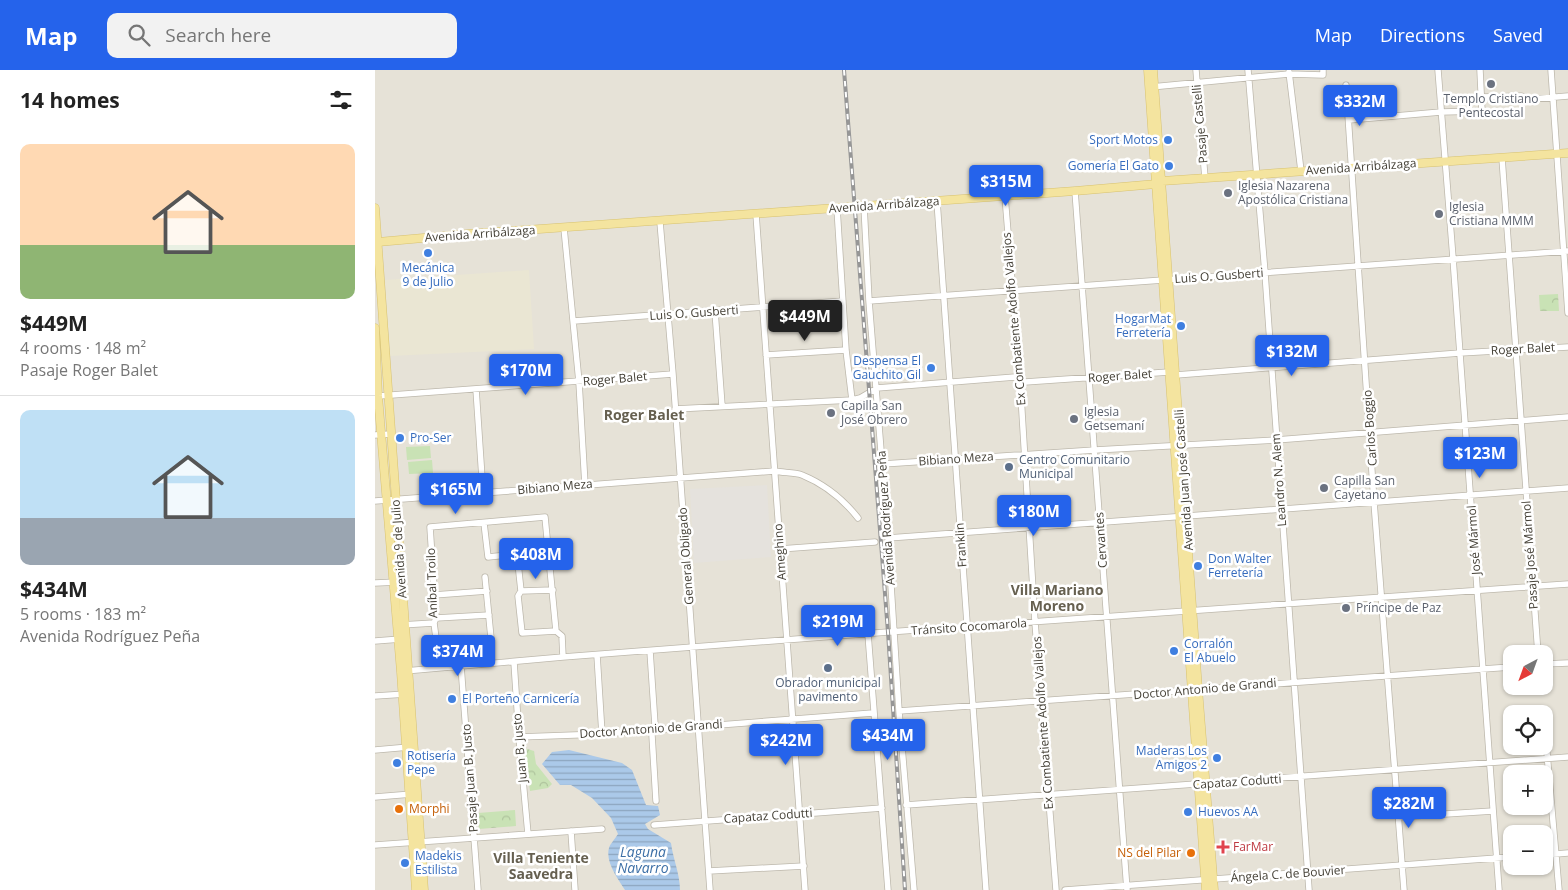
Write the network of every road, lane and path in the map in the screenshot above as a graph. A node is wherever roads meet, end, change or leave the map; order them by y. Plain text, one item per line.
1 (1148, 70) edge
2 (1153, 70) edge
3 (1196, 70) edge
4 (1438, 70) edge
5 (1480, 70) edge
6 (1551, 70) edge
7 (1289, 72) edge
8 (1248, 73) edge
9 (1323, 73) edge
10 (1197, 82) junction
11 (1346, 85) dead end
12 (1152, 87) junction
13 (1568, 96) edge
14 (1482, 97) junction
15 (1553, 98) junction
16 (1441, 112) junction
17 (1349, 120) junction
18 (1568, 153) edge
19 (1557, 154) junction
20 (1501, 158) junction
21 (1445, 161) junction
22 (1351, 169) junction
23 (1301, 171) junction
24 (1257, 174) junction
25 (1205, 178) junction
26 (1159, 182) junction
27 (1075, 191) junction
28 (1005, 196) junction
29 (937, 200) junction
30 (864, 206) junction
31 (375, 208) edge
32 (837, 208) junction
33 (756, 214) junction
34 (660, 222) junction
35 (564, 228) junction
36 (376, 243) edge
37 (1566, 252) edge
38 (1509, 254) junction
39 (1453, 258) junction
40 (1359, 266) junction
41 (1265, 273) junction
42 (1166, 279) junction
43 (1083, 285) junction
44 (1012, 290) junction
45 (943, 295) junction
46 (843, 301) junction
47 (869, 301) junction
48 (763, 307) junction
49 (715, 311) junction
50 (1568, 312) edge
51 (667, 315) junction
52 (574, 321) junction
53 (375, 328) edge
54 (375, 340) edge
55 (385, 340) junction
56 (1568, 347) edge
57 (846, 350) junction
58 (1516, 350) junction
59 (1460, 353) junction
60 (766, 356) junction
61 (1365, 361) junction
62 (1271, 368) junction
63 (1173, 373) junction
64 (673, 374) junction
65 (1090, 378) junction
66 (1020, 380) junction
67 (950, 381) junction
68 (579, 382) junction
69 (877, 388) junction
70 (476, 389) junction
71 (378, 396) junction
72 (389, 396) junction
73 (852, 400) junction
74 (769, 404) junction
75 (722, 406) junction
76 (675, 409) junction
77 (1568, 417) edge
78 (1521, 420) junction
79 (1465, 424) junction
80 (1371, 431) junction
81 (391, 434) junction
82 (378, 435) edge
83 (1276, 440) junction
84 (1178, 445) junction
85 (1095, 450) junction
86 (1024, 454) junction
87 (954, 460) junction
88 (883, 464) junction
89 (775, 471) junction
90 (680, 477) junction
91 (585, 485) junction
92 (1568, 488) edge
93 (1526, 491) junction
94 (483, 493) junction
95 (1471, 494) junction
96 (391, 500) junction
97 (375, 501) edge
98 (1375, 502) junction
99 (1281, 510) junction
100 (1183, 516) junction
101 (858, 518) dead end
102 (1099, 522) junction
103 (484, 523) junction
104 (1029, 527) junction
105 (961, 532) junction
106 (888, 538) junction
107 (875, 542) dead end
108 (780, 549) junction
109 (549, 551) junction
110 (517, 554) junction
111 (485, 577) dead end
112 (397, 582) junction
113 (375, 583) edge
114 (1568, 584) edge
115 (1533, 586) junction
116 (553, 590) junction
117 (487, 591) junction
118 (521, 591) junction
119 (1477, 591) junction
120 (434, 595) junction
121 (1382, 597) junction
122 (1289, 604) junction
123 (1190, 610) junction
124 (489, 614) junction
125 (1106, 617) junction
126 (435, 620) junction
127 (1035, 622) junction
128 (401, 625) junction
129 (967, 627) junction
130 (556, 631) junction
131 (893, 632) junction
132 (868, 634) junction
133 (402, 638) junction
134 (787, 640) junction
135 (375, 641) edge
136 (1536, 645) edge
137 (693, 647) junction
138 (650, 652) junction
139 (597, 655) junction
140 (563, 657) junction
141 (514, 662) junction
142 (1568, 663) edge
143 (1553, 664) edge
144 (461, 666) junction
145 (1503, 668) edge
146 (1483, 669) junction
147 (405, 671) junction
148 (1388, 676) junction
149 (1293, 682) junction
150 (1195, 690) junction
151 (406, 694) junction
152 (375, 696) edge
153 (1113, 696) junction
154 (1043, 701) junction
155 (973, 706) junction
156 (899, 711) junction
157 (873, 713) junction
158 (793, 719) junction
159 (697, 726) junction
160 (653, 730) junction
161 (602, 734) junction
162 (519, 738) junction
163 (410, 747) junction
164 (375, 750) edge
165 (1547, 755) edge
166 (1568, 758) edge
167 (1547, 759) junction
168 (1489, 763) junction
169 (1394, 770) junction
170 (1300, 777) junction
171 (1203, 784) junction
172 (1119, 790) junction
173 (413, 793) junction
174 (1048, 795) junction
175 (375, 797) edge
176 (979, 800) junction
177 (656, 801) dead end
178 (906, 805) junction
179 (882, 808) junction
180 (1493, 811) junction
181 (799, 814) junction
182 (1398, 817) junction
183 (705, 821) junction
184 (654, 826) dead end
185 (602, 829) dead end
186 (571, 831) junction
187 (528, 834) junction
188 (474, 838) junction
189 (416, 842) junction
190 (375, 845) edge
191 (1553, 854) edge
192 (1556, 854) junction
193 (1568, 854) edge
194 (1496, 858) junction
195 (1503, 858) edge
196 (1401, 865) junction
197 (803, 866) junction
198 (709, 871) junction
199 (1308, 873) junction
200 (1209, 879) junction
201 (1127, 888) edge
202 (416, 890) edge
203 (424, 890) edge
204 (478, 890) edge
205 (575, 890) edge
206 (710, 890) edge
207 (805, 890) edge
208 (888, 890) edge
209 (914, 890) edge
210 (986, 890) edge
211 (1055, 890) edge
212 (1065, 890) edge
213 (1206, 890) edge
214 (1214, 890) edge
215 (1309, 890) edge
216 (1403, 890) edge
217 (1499, 890) edge
218 (1559, 890) edge

1 - 12 main road, Avenida Juan José Castelli
2 - 12 main road, Avenida Juan José Castelli
3 - 10 street, Pasaje Castelli
4 - 16 street, José Mármol
5 - 14 street
6 - 15 street
7 - 8 street
7 - 9 street
7 - 23 street
8 - 10 street
8 - 24 street, Leandro N. Alem
10 - 12 street
10 - 25 street, Pasaje Castelli
11 - 17 street, Carlos Boggio
12 - 26 main road, Avenida Juan José Castelli
13 - 15 street
14 - 15 street
14 - 16 street
15 - 19 street
16 - 17 street
16 - 21 street, José Mármol
17 - 22 street, Carlos Boggio
18 - 19 main road, Avenida Arribálzaga
19 - 20 main road, Avenida Arribálzaga
19 - 37 street
20 - 21 main road, Avenida Arribálzaga
20 - 38 street, Pasaje José Mármol
21 - 22 main road, Avenida Arribálzaga
21 - 39 street, José Mármol
22 - 23 main road, Avenida Arribálzaga
22 - 40 street, Carlos Boggio
23 - 24 main road, Avenida Arribálzaga
24 - 25 main road, Avenida Arribálzaga
24 - 41 street, Leandro N. Alem
25 - 26 main road, Avenida Arribálzaga
26 - 27 main road, Avenida Arribálzaga
26 - 42 main road, Avenida Juan José Castelli
27 - 28 main road, Avenida Arribálzaga
27 - 43 street, Cervantes
28 - 29 main road, Avenida Arribálzaga
28 - 44 street, Ex Combatiente Adolfo Vallejos
29 - 30 main road, Avenida Arribálzaga
29 - 45 street, Franklin
30 - 32 main road, Avenida Arribálzaga
30 - 47 street, Avenida Rodríguez Peña
31 - 36 main road, Avenida 9 de Julio
32 - 33 main road, Avenida Arribálzaga
32 - 46 street
33 - 34 main road, Avenida Arribálzaga
33 - 48 street, Ameghino
34 - 35 main road, Avenida Arribálzaga
34 - 51 street, General Obligado
35 - 36 main road, Avenida Arribálzaga
35 - 52 street
36 - 55 main road, Avenida 9 de Julio
37 - 38 street, Luis O. Gusberti
37 - 50 street
38 - 39 street, Luis O. Gusberti
38 - 58 street, Pasaje José Mármol
39 - 40 street, Luis O. Gusberti
39 - 59 street, José Mármol
40 - 41 street, Luis O. Gusberti
40 - 61 street, Carlos Boggio
41 - 42 street, Luis O. Gusberti
41 - 62 street, Leandro N. Alem
42 - 43 street, Luis O. Gusberti
42 - 63 main road, Avenida Juan José Castelli
43 - 44 street, Luis O. Gusberti
43 - 65 street, Cervantes
44 - 45 street, Luis O. Gusberti
44 - 66 street, Ex Combatiente Adolfo Vallejos
45 - 47 street, Luis O. Gusberti
45 - 67 street, Franklin
46 - 48 street, Luis O. Gusberti
46 - 57 street
47 - 69 street, Avenida Rodríguez Peña
48 - 49 street, Luis O. Gusberti
48 - 60 street, Ameghino
49 - 51 street, Luis O. Gusberti
49 - 75 street
51 - 52 street, Luis O. Gusberti
51 - 64 street, General Obligado
52 - 68 street
53 - 54 main road, Avenida 9 de Julio
54 - 55 street
54 - 71 main road, Avenida 9 de Julio
55 - 72 main road, Avenida 9 de Julio
56 - 58 street, Roger Balet
57 - 60 street
57 - 73 street
58 - 59 street, Roger Balet
58 - 78 street, Pasaje José Mármol
59 - 61 street, Roger Balet
59 - 79 street, José Mármol
60 - 74 street, Ameghino
61 - 62 street, Roger Balet
61 - 80 street, Carlos Boggio
62 - 63 street, Roger Balet
62 - 83 street, Leandro N. Alem
63 - 65 street, Roger Balet
63 - 84 main road, Avenida Juan José Castelli
64 - 68 street, Roger Balet
64 - 76 street, General Obligado
65 - 66 street, Roger Balet
65 - 85 street, Cervantes
66 - 67 street, Roger Balet
66 - 86 street, Ex Combatiente Adolfo Vallejos
67 - 69 street, Roger Balet
67 - 87 street, Franklin
68 - 70 street, Roger Balet
68 - 91 street
69 - 73 street, Roger Balet
69 - 88 street, Avenida Rodríguez Peña
70 - 72 street, Roger Balet
70 - 94 street
71 - 72 street, Roger Balet
71 - 82 main road, Avenida 9 de Julio
72 - 81 main road, Avenida 9 de Julio
73 - 74 street, Roger Balet
74 - 75 street, Roger Balet
74 - 89 street, Ameghino
75 - 76 street, Roger Balet
76 - 90 street, General Obligado
77 - 78 street, Bibiano Meza
78 - 79 street, Bibiano Meza
78 - 93 street, Pasaje José Mármol
79 - 80 street, Bibiano Meza
79 - 95 street, José Mármol
80 - 83 street, Bibiano Meza
80 - 98 street, Carlos Boggio
81 - 82 street
81 - 96 main road, Avenida 9 de Julio
82 - 96 main road, Avenida 9 de Julio
83 - 84 street, Bibiano Meza
83 - 99 street, Leandro N. Alem
84 - 85 street, Bibiano Meza
84 - 100 main road, Avenida Juan José Castelli
85 - 86 street, Bibiano Meza
85 - 102 street, Cervantes
86 - 87 street, Bibiano Meza
86 - 104 street, Ex Combatiente Adolfo Vallejos
87 - 88 street, Bibiano Meza
87 - 105 street, Franklin
88 - 106 street, Avenida Rodríguez Peña
89 - 90 street, Bibiano Meza
89 - 101 street, Bibiano Meza
89 - 108 street, Ameghino
90 - 91 street, Bibiano Meza
90 - 137 street, General Obligado
91 - 94 street, Bibiano Meza
92 - 93 street
93 - 95 street
93 - 115 street, Pasaje José Mármol
94 - 96 street, Bibiano Meza
95 - 98 street
95 - 119 street, José Mármol
96 - 97 street, Bibiano Meza
96 - 112 main road, Avenida 9 de Julio
98 - 99 street
98 - 121 street, Carlos Boggio
99 - 100 street
99 - 122 street, Leandro N. Alem
100 - 102 street
100 - 123 main road, Avenida Juan José Castelli
102 - 104 street
102 - 125 street, Cervantes
103 - 109 street
103 - 110 street
103 - 120 street, Aníbal Troilo
104 - 105 street
104 - 127 street, Ex Combatiente Adolfo Vallejos
105 - 106 street
105 - 129 street, Franklin
106 - 131 street, Avenida Rodríguez Peña
107 - 108 street
108 - 134 street, Ameghino
109 - 110 street
109 - 116 street
110 - 118 street
111 - 117 street
112 - 113 street
112 - 128 main road, Avenida 9 de Julio
114 - 115 street, Tránsito Cocomarola
115 - 119 street, Tránsito Cocomarola
115 - 136 street, Pasaje José Mármol
116 - 118 street
116 - 130 street
117 - 120 street
117 - 124 street
118 - 130 street
119 - 121 street, Tránsito Cocomarola
119 - 146 street, José Mármol
120 - 126 street, Aníbal Troilo
121 - 122 street, Tránsito Cocomarola
121 - 148 street, Carlos Boggio
122 - 123 street, Tránsito Cocomarola
122 - 149 street, Leandro N. Alem
123 - 125 street, Tránsito Cocomarola
123 - 150 main road, Avenida Juan José Castelli
124 - 126 street
124 - 126 street, Aníbal Troilo
125 - 127 street, Tránsito Cocomarola
125 - 153 street, Cervantes
126 - 128 street
127 - 129 street, Tránsito Cocomarola
127 - 154 street, Ex Combatiente Adolfo Vallejos
128 - 133 main road, Avenida 9 de Julio
129 - 131 street, Tránsito Cocomarola
129 - 155 street, Franklin
130 - 140 street
131 - 132 street, Tránsito Cocomarola
131 - 156 street, Avenida Rodríguez Peña
132 - 134 street, Tránsito Cocomarola
132 - 157 street
133 - 135 street
133 - 147 main road, Avenida 9 de Julio
134 - 137 street, Tránsito Cocomarola
134 - 158 street, Ameghino
137 - 138 street, Tránsito Cocomarola
137 - 159 street, General Obligado
138 - 139 street, Tránsito Cocomarola
138 - 160 street
139 - 140 street, Tránsito Cocomarola
139 - 161 street
140 - 141 street, Tránsito Cocomarola
141 - 144 street, Tránsito Cocomarola
141 - 162 street, Juan B. Justo
142 - 143 street
144 - 147 street, Tránsito Cocomarola
144 - 188 street, Pasaje Juan B. Justo
145 - 146 street, Doctor Antonio de Grandi
146 - 148 street, Doctor Antonio de Grandi
146 - 168 street, José Mármol
147 - 151 main road, Avenida 9 de Julio
148 - 149 street, Doctor Antonio de Grandi
148 - 169 street, Carlos Boggio
149 - 150 street, Doctor Antonio de Grandi
149 - 170 street, Leandro N. Alem
150 - 153 street, Doctor Antonio de Grandi
150 - 171 main road, Avenida Juan José Castelli
151 - 152 street
151 - 163 main road, Avenida 9 de Julio
153 - 154 street, Doctor Antonio de Grandi
153 - 172 street, Cervantes
154 - 155 street, Doctor Antonio de Grandi
154 - 174 street, Ex Combatiente Adolfo Vallejos
155 - 156 street, Doctor Antonio de Grandi
155 - 176 street, Franklin
156 - 178 street, Avenida Rodríguez Peña
157 - 158 street, Doctor Antonio de Grandi
157 - 179 street
158 - 159 street, Doctor Antonio de Grandi
158 - 181 street, Ameghino
159 - 160 street, Doctor Antonio de Grandi
159 - 183 street, General Obligado
160 - 161 street, Doctor Antonio de Grandi
160 - 177 street
161 - 162 street, Doctor Antonio de Grandi
162 - 187 street, Juan B. Justo
163 - 164 street
163 - 173 main road, Avenida 9 de Julio
165 - 167 street
166 - 167 street, Capataz Codutti
167 - 168 street, Capataz Codutti
167 - 192 street
168 - 169 street, Capataz Codutti
168 - 180 street, José Mármol
169 - 170 street, Capataz Codutti
169 - 182 street, Carlos Boggio
170 - 171 street, Capataz Codutti
170 - 199 street, Leandro N. Alem
171 - 172 street, Capataz Codutti
171 - 200 main road, Avenida Juan José Castelli
172 - 174 street, Capataz Codutti
172 - 201 street, Cervantes
173 - 175 street
173 - 189 main road, Avenida 9 de Julio
174 - 176 street, Capataz Codutti
174 - 211 street, Ex Combatiente Adolfo Vallejos
176 - 178 street, Capataz Codutti
176 - 210 street, Franklin
178 - 209 street, Avenida Rodríguez Peña
179 - 181 street, Capataz Codutti
179 - 208 street
180 - 182 street
180 - 194 street, José Mármol
181 - 183 street, Capataz Codutti
181 - 197 street, Ameghino
182 - 196 street, Carlos Boggio
183 - 184 street, Capataz Codutti
183 - 198 street, General Obligado
185 - 186 street
186 - 187 street
186 - 205 street
187 - 188 street
188 - 189 street
188 - 204 street, Pasaje Juan B. Justo
189 - 190 street
189 - 202 main road, Avenida 9 de Julio
189 - 203 main road, Avenida 9 de Julio
191 - 192 street
192 - 193 street
192 - 218 street
194 - 195 street, Ángela C. de Bouvier
194 - 196 street, Ángela C. de Bouvier
194 - 217 street, José Mármol
196 - 199 street, Ángela C. de Bouvier
196 - 216 street, Carlos Boggio
197 - 198 street
197 - 207 street, Ameghino
198 - 206 street, General Obligado
199 - 200 street, Ángela C. de Bouvier
199 - 215 street, Leandro N. Alem
200 - 201 street, Ángela C. de Bouvier
200 - 213 main road, Avenida Juan José Castelli
200 - 214 main road, Avenida Juan José Castelli
201 - 212 street, Ángela C. de Bouvier

